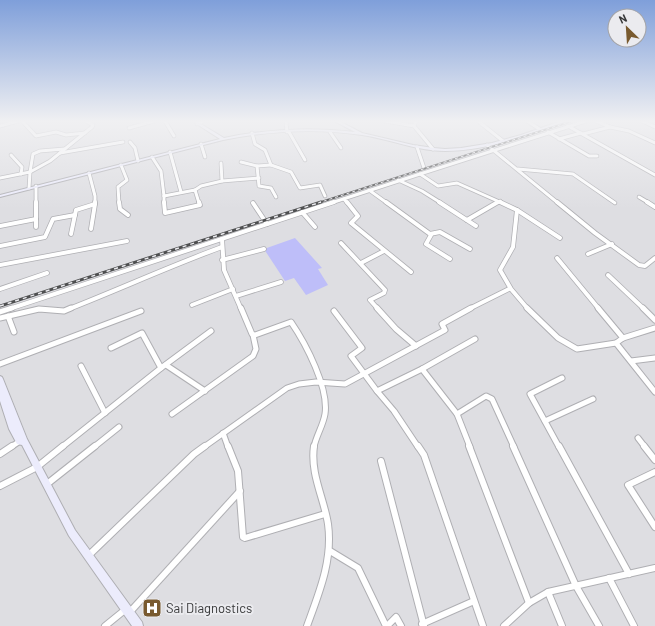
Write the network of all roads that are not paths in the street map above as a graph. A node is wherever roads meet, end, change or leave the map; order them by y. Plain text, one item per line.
1 (54, 150) edge
2 (63, 150) edge
3 (82, 150) edge
4 (136, 150) edge
5 (177, 150) edge
6 (203, 150) edge
7 (265, 150) edge
8 (299, 150) edge
9 (418, 150) edge
10 (489, 150) edge
11 (495, 150) edge
12 (579, 150) edge
13 (610, 150) edge
14 (170, 152) junction
15 (60, 153) junction
16 (12, 155) dead end
17 (597, 156) dead end
18 (152, 157) junction
19 (206, 157) dead end
20 (138, 160) junction
21 (305, 160) dead end
22 (240, 162) dead end
23 (221, 163) dead end
24 (121, 165) junction
25 (271, 165) junction
26 (257, 166) junction
27 (424, 168) dead end
28 (518, 169) junction
29 (30, 172) junction
30 (89, 173) junction
31 (21, 174) junction
32 (420, 174) junction
33 (655, 175) edge
34 (0, 178) edge
35 (259, 178) junction
36 (398, 180) junction
37 (222, 181) junction
38 (36, 186) junction
39 (28, 188) junction
40 (195, 190) junction
41 (369, 190) junction
42 (181, 192) junction
43 (0, 196) edge
44 (163, 196) junction
45 (276, 196) dead end
46 (325, 196) dead end
47 (639, 197) dead end
48 (344, 198) junction
49 (500, 201) junction
50 (253, 203) dead end
51 (615, 203) dead end
52 (95, 204) junction
53 (76, 205) dead end
54 (655, 207) edge
55 (76, 210) junction
56 (517, 210) junction
57 (302, 212) junction
58 (75, 215) junction
59 (128, 215) dead end
60 (36, 219) junction
61 (467, 220) junction
62 (267, 224) junction
63 (0, 226) edge
64 (476, 226) dead end
65 (36, 227) dead end
66 (315, 227) dead end
67 (91, 229) dead end
68 (71, 234) dead end
69 (431, 235) junction
70 (560, 238) dead end
71 (222, 239) junction
72 (127, 242) dead end
73 (341, 243) dead end
74 (612, 244) junction
75 (0, 246) edge
76 (222, 247) junction
77 (264, 249) dead end
78 (470, 249) dead end
79 (384, 251) junction
80 (588, 254) dead end
81 (557, 258) dead end
82 (655, 258) edge
83 (450, 259) dead end
84 (222, 260) junction
85 (361, 263) junction
86 (0, 265) edge
87 (411, 272) dead end
88 (47, 273) dead end
89 (608, 275) dead end
90 (281, 282) dead end
91 (0, 289) edge
92 (510, 289) junction
93 (233, 290) junction
94 (236, 296) junction
95 (192, 305) dead end
96 (141, 311) dead end
97 (0, 312) edge
98 (334, 312) dead end
99 (8, 316) junction
100 (0, 318) edge
101 (655, 320) edge
102 (655, 328) edge
103 (212, 331) dead end
104 (14, 332) dead end
105 (253, 335) junction
106 (623, 338) junction
107 (475, 339) dead end
108 (616, 343) junction
109 (416, 346) junction
110 (111, 348) dead end
111 (655, 358) edge
112 (631, 361) junction
113 (0, 364) edge
114 (166, 365) junction
115 (81, 366) dead end
116 (161, 368) junction
117 (422, 369) junction
118 (366, 374) junction
119 (562, 378) dead end
120 (0, 379) edge
121 (321, 382) junction
122 (0, 391) edge
123 (205, 391) junction
124 (377, 391) junction
125 (655, 392) edge
126 (4, 399) edge
127 (593, 399) dead end
128 (105, 413) junction
129 (172, 414) dead end
130 (457, 414) junction
131 (545, 421) junction
132 (119, 427) dead end
133 (223, 433) junction
134 (638, 438) dead end
135 (22, 441) junction
136 (0, 454) edge
137 (655, 460) edge
138 (381, 461) dead end
139 (38, 467) junction
140 (655, 472) edge
141 (47, 484) junction
142 (0, 486) edge
143 (240, 491) junction
144 (326, 514) junction
145 (655, 527) edge
146 (330, 551) junction
147 (88, 556) junction
148 (655, 568) edge
149 (630, 574) junction
150 (609, 578) junction
151 (576, 586) junction
152 (548, 592) junction
153 (474, 601) junction
154 (529, 603) junction
155 (127, 611) junction
156 (423, 625) edge
157 (507, 625) edge
158 (105, 626) edge
159 (138, 626) edge
160 (307, 626) edge
161 (386, 626) edge
162 (401, 626) edge
163 (483, 626) edge
164 (562, 626) edge
165 (599, 626) edge
166 (634, 626) edge

1 - 29 street
2 - 15 street
3 - 15 street
4 - 20 street
5 - 14 main road
6 - 19 street
7 - 25 street
8 - 21 street
9 - 27 street
10 - 32 street
11 - 28 street
12 - 17 street
13 - 33 street
14 - 18 main road
14 - 42 street
15 - 29 street
16 - 31 street
18 - 20 main road
18 - 44 street
20 - 24 main road
22 - 26 street
23 - 37 street
24 - 30 main road
24 - 59 street
25 - 26 street
25 - 46 street
26 - 35 street
28 - 51 street
28 - 74 street
29 - 31 street
29 - 39 street
30 - 38 main road
30 - 52 street
31 - 34 street
32 - 36 street
32 - 49 street
35 - 37 street
35 - 45 street
36 - 41 street
36 - 61 street
37 - 40 street
38 - 39 main road
38 - 60 street
39 - 43 main road
40 - 42 street
40 - 44 street
41 - 48 street
41 - 69 street
42 - 44 street
47 - 54 street
48 - 57 street
48 - 79 street
49 - 56 street
49 - 61 street
50 - 62 street
52 - 55 street
52 - 67 street
53 - 55 street
55 - 58 street
56 - 70 street
56 - 92 street
57 - 62 street
57 - 66 street
58 - 68 street
58 - 75 street
60 - 63 street
60 - 65 street
61 - 64 street
62 - 71 street
69 - 78 street
69 - 83 street
71 - 76 street
71 - 97 street
72 - 86 street
73 - 85 street
74 - 80 street
74 - 82 street
76 - 84 street
76 - 99 street
77 - 84 street
79 - 85 street
79 - 87 street
81 - 106 street
84 - 93 street
85 - 109 street
88 - 91 street
89 - 101 street
90 - 94 street
92 - 108 street
92 - 109 street
93 - 94 street
93 - 95 street
94 - 105 street
96 - 113 street
98 - 118 street
99 - 100 street
99 - 104 street
102 - 106 street
103 - 114 street
105 - 121 street
105 - 123 street
106 - 108 street
107 - 117 street
108 - 112 street
109 - 118 street
110 - 116 street
111 - 112 street
112 - 125 street
114 - 116 street
114 - 123 street
115 - 128 street
116 - 128 street
117 - 124 street
117 - 130 street
118 - 121 street
118 - 124 street
119 - 131 street
120 - 126 main road
121 - 133 street
121 - 144 street
122 - 126 main road
123 - 129 street
124 - 153 street
126 - 135 main road
127 - 131 street
128 - 139 street
130 - 151 street
130 - 154 street
131 - 149 street
132 - 141 street
133 - 143 street
133 - 147 street
134 - 137 street
135 - 136 street
135 - 139 main road
138 - 156 street
139 - 141 main road
139 - 142 street
140 - 145 street
141 - 147 main road
143 - 144 street
143 - 155 street
144 - 146 street
146 - 160 street
146 - 161 street
147 - 155 main road
148 - 149 street
149 - 150 street
150 - 151 street
150 - 166 street
151 - 152 street
151 - 165 street
152 - 154 street
152 - 164 street
153 - 156 street
153 - 163 street
154 - 157 street
155 - 158 street
155 - 159 main road
161 - 162 street

